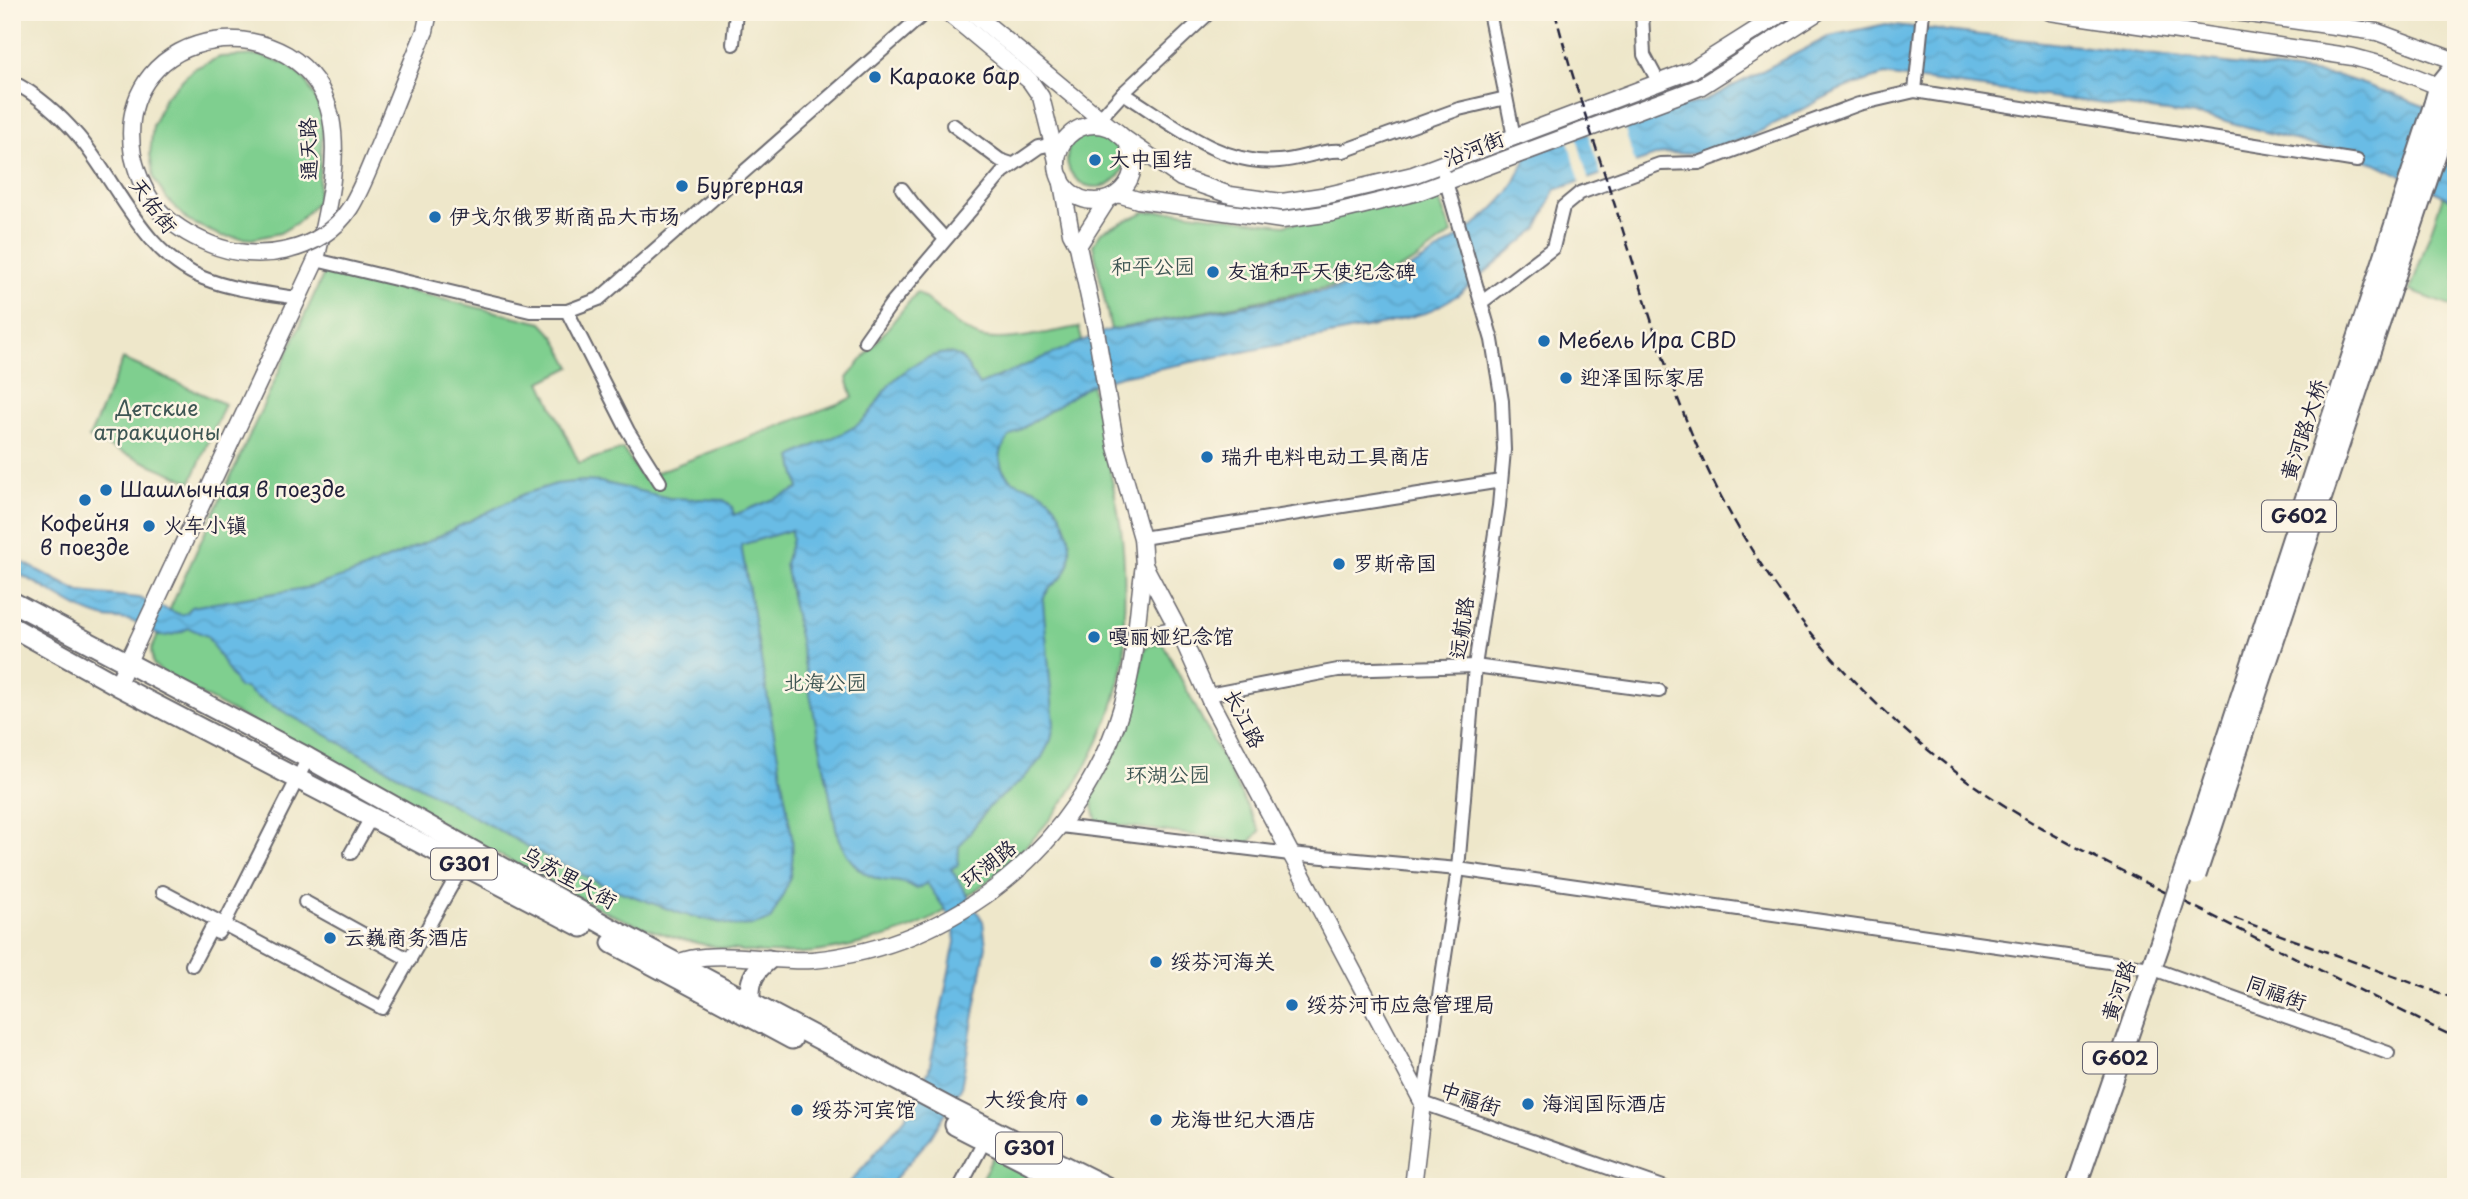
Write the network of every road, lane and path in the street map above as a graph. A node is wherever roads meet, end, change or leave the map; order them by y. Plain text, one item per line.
1 (429, 12) edge
2 (736, 12) edge
3 (926, 12) edge
4 (947, 12) edge
5 (972, 12) edge
6 (1210, 12) edge
7 (1489, 12) edge
8 (1642, 12) edge
9 (1784, 12) edge
10 (1818, 12) edge
11 (2050, 12) edge
12 (2235, 12) edge
13 (1923, 14) edge
14 (733, 44) dead end
15 (2456, 63) edge
16 (12, 82) edge
17 (1659, 83) junction
18 (1915, 91) junction
19 (1123, 93) junction
20 (1506, 98) junction
21 (2447, 98) edge
22 (1098, 120) junction
23 (953, 125) dead end
24 (1121, 136) junction
25 (1514, 137) junction
26 (1053, 144) junction
27 (2357, 161) dead end
28 (1012, 164) junction
29 (1441, 164) junction
30 (1059, 172) junction
31 (1446, 182) junction
32 (902, 189) dead end
33 (1113, 196) junction
34 (945, 239) junction
35 (1078, 246) junction
36 (316, 260) junction
37 (296, 298) junction
38 (1482, 302) junction
39 (567, 311) junction
40 (865, 341) dead end
41 (1502, 481) junction
42 (660, 482) dead end
43 (1142, 538) junction
44 (1144, 565) junction
45 (12, 602) edge
46 (12, 627) edge
47 (1178, 629) junction
48 (1136, 637) junction
49 (128, 663) junction
50 (1475, 666) junction
51 (117, 685) junction
52 (1658, 691) dead end
53 (1208, 695) junction
54 (308, 758) junction
55 (298, 777) junction
56 (372, 816) junction
57 (1061, 826) junction
58 (351, 853) dead end
59 (1290, 853) junction
60 (468, 857) junction
61 (1458, 869) junction
62 (163, 892) dead end
63 (305, 902) dead end
64 (224, 925) junction
65 (2171, 930) joint
66 (410, 960) junction
67 (768, 960) junction
68 (192, 965) dead end
69 (671, 967) junction
70 (2156, 970) junction
71 (750, 1001) junction
72 (2388, 1053) dead end
73 (918, 1098) junction
74 (1423, 1103) junction
75 (988, 1135) junction
76 (960, 1187) edge
77 (1076, 1187) edge
78 (1107, 1187) edge
79 (1413, 1187) edge
80 (1663, 1187) edge
81 (2076, 1187) edge
82 (2090, 1187) edge

1 - 36 main road, 通天路, bridge
2 - 14 street
3 - 39 street
4 - 26 main road, 长江路
5 - 22 main road
6 - 19 street
7 - 20 street
8 - 17 street
9 - 17 main road, 沿河街
10 - 31 main road, 沿河街
11 - 21 main road
12 - 15 main road
13 - 18 street
15 - 21 highway, G602
16 - 37 street, 天佑街
17 - 25 main road, 沿河街
18 - 27 street
18 - 38 street
19 - 20 street
19 - 22 street
20 - 25 street
21 - 65 highway, 黄河路大桥 / G602, bridge
22 - 24 main road
22 - 30 main road
23 - 28 street
24 - 29 main road, 沿河街
24 - 33 main road
25 - 29 main road, 沿河街
26 - 28 street
26 - 30 main road, 长江路
28 - 34 street
29 - 31 street, 远航路
30 - 33 main road
30 - 35 main road, 长江路
31 - 33 main road, 沿河街
31 - 38 street, 远航路
32 - 34 street
33 - 35 main road
34 - 40 street
35 - 43 main road, 长江路
36 - 37 main road, 通天路
36 - 39 street
37 - 49 main road, 通天路
38 - 41 street, 远航路
39 - 42 street
41 - 43 street
41 - 50 street, 远航路
43 - 44 main road, 长江路
44 - 47 main road, 长江路
44 - 48 main road, 环湖路
45 - 49 highway, 乌苏里大街 / G301
46 - 51 highway, 乌苏里大街 / G301
47 - 48 main road
47 - 53 main road, 长江路
48 - 57 main road, 环湖路
49 - 51 main road, 通天路
49 - 54 highway, 乌苏里大街 / G301
50 - 52 street
50 - 53 street
50 - 61 street, 远航路
51 - 55 highway, 乌苏里大街 / G301
53 - 59 main road, 长江路
54 - 55 street
54 - 60 highway, 乌苏里大街 / G301
55 - 56 highway, 乌苏里大街 / G301
55 - 64 street
56 - 58 street
56 - 60 highway, 乌苏里大街 / G301
57 - 59 street, 同福街
57 - 67 main road, 环湖路
59 - 61 street, 同福街
59 - 74 main road, 长江路
60 - 66 street
60 - 69 highway, 乌苏里大街 / G301
61 - 70 street, 同福街
61 - 74 street, 远航路
62 - 64 street
63 - 66 street
64 - 66 street
64 - 68 street
65 - 70 highway, 黄河路 / G602
67 - 69 main road, 环湖路
67 - 71 highway
69 - 71 highway, 乌苏里大街 / G301
69 - 73 highway, 乌苏里大街 / G301
70 - 72 street, 同福街
70 - 81 highway, 黄河路 / G602
70 - 82 highway, 黄河路 / G602
71 - 73 highway, 乌苏里大街 / G301
73 - 75 highway, 乌苏里大街 / G301
74 - 79 main road
74 - 80 street, 中福街
75 - 76 street
75 - 77 highway, 乌苏里大街 / G301
75 - 78 highway, 乌苏里大街 / G301

